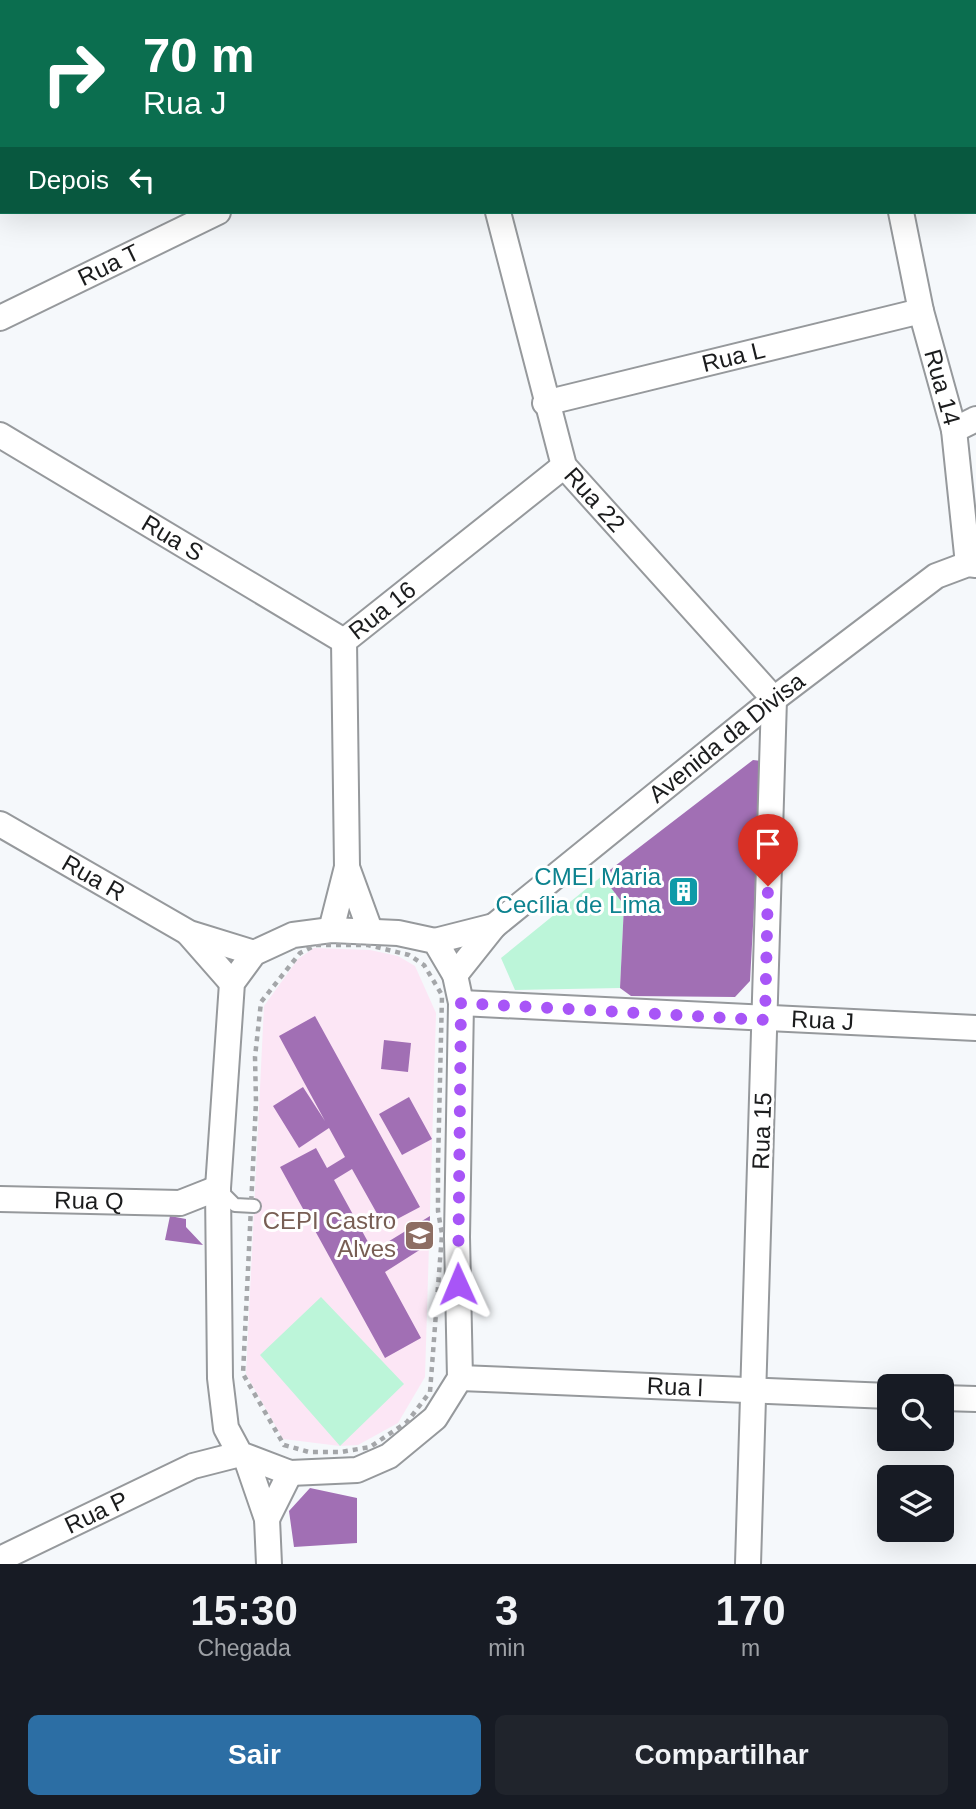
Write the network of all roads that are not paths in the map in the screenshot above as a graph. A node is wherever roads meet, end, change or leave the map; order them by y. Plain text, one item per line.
1 (214, 214) edge
2 (499, 214) edge
3 (901, 214) edge
4 (920, 310) junction
5 (0, 318) edge
6 (545, 402) junction
7 (976, 419) edge
8 (954, 429) junction
9 (0, 435) edge
10 (564, 466) junction
11 (972, 565) edge
12 (344, 641) junction
13 (774, 699) junction
14 (0, 824) edge
15 (347, 867) junction
16 (494, 926) junction
17 (331, 930) junction
18 (370, 930) junction
19 (189, 933) junction
20 (435, 941) junction
21 (254, 953) junction
22 (455, 975) junction
23 (232, 984) junction
24 (461, 1003) junction
25 (765, 1020) junction
26 (976, 1028) edge
27 (0, 1199) edge
28 (224, 1205) junction
29 (253, 1206) road end
30 (460, 1378) junction
31 (755, 1391) junction
32 (877, 1396) edge
33 (954, 1398) edge
34 (976, 1399) edge
35 (226, 1428) junction
36 (243, 1456) junction
37 (193, 1466) junction
38 (290, 1473) junction
39 (267, 1519) junction
40 (0, 1559) edge
41 (269, 1564) edge
42 (748, 1564) edge

1 - 5 street, Rua T
2 - 6 street, Rua 22
3 - 4 street, Rua 14
4 - 6 street, Rua L
4 - 8 street, Rua 14
6 - 10 street, Rua 22
7 - 8 street
8 - 11 street, Rua 14
9 - 12 street, Rua S
10 - 12 street, Rua 16
10 - 13 street, Rua 22
11 - 13 street, Avenida da Divisa
12 - 15 street, Rua 16
13 - 16 street, Avenida da Divisa
13 - 25 street, Rua 15
14 - 19 street, Rua R
15 - 17 street, Rua 16
15 - 18 street, Rua 16
16 - 20 street, Avenida da Divisa
16 - 22 street, Avenida da Divisa
17 - 18 street
17 - 21 street
18 - 20 street
19 - 21 street, Rua R
19 - 23 street, Rua R
20 - 22 street
21 - 23 street
22 - 24 street
23 - 28 street
24 - 25 street, Rua J
24 - 30 street
25 - 26 street, Rua J
25 - 31 street, Rua 15
27 - 28 street, Rua Q
28 - 29 lane
28 - 35 street
30 - 31 street, Rua l
30 - 38 street
31 - 32 street, Rua l
31 - 42 street, Rua 15
33 - 34 street
35 - 36 street
35 - 37 street, Rua P
36 - 37 street, Rua P
36 - 38 street
36 - 39 street
37 - 40 street, Rua P
38 - 39 street
39 - 41 street

